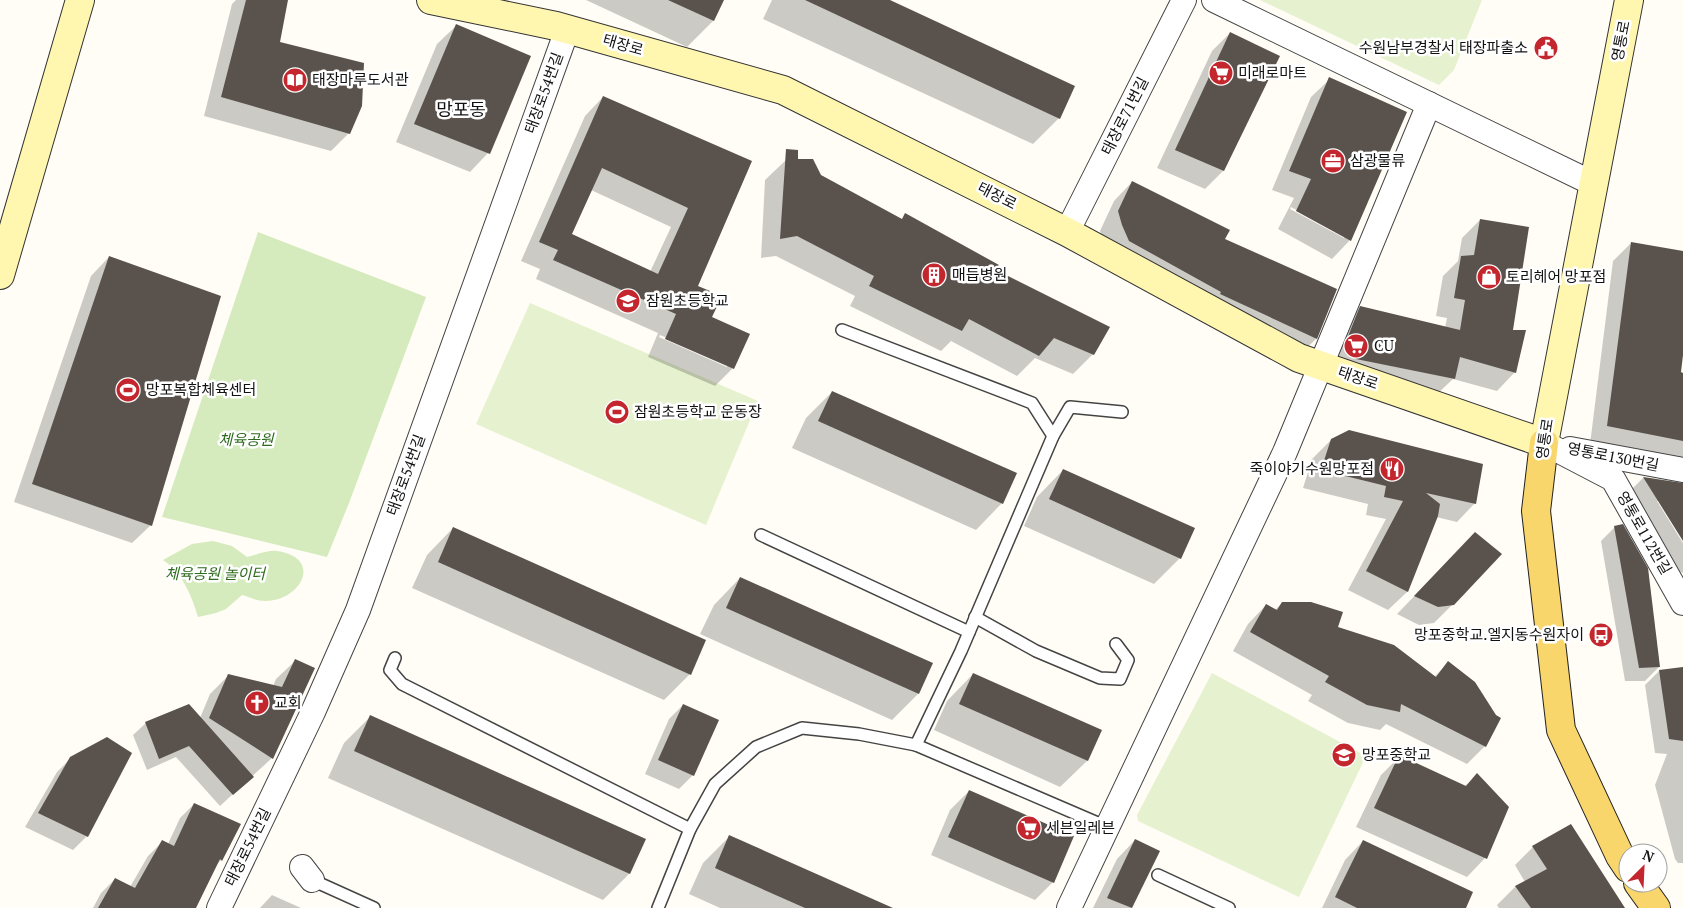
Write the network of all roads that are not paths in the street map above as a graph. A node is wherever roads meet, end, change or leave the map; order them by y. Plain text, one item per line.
1 (80, 0) edge
2 (431, 0) edge
3 (1184, 0) edge
4 (1214, 0) edge
5 (1629, 0) edge
6 (566, 30) junction
7 (1429, 104) junction
8 (1594, 184) junction
9 (1066, 232) junction
10 (0, 275) edge
11 (842, 330) dead end
12 (1320, 364) junction
13 (1122, 412) dead end
14 (1053, 436) junction
15 (1544, 444) junction
16 (1683, 470) edge
17 (761, 536) dead end
18 (1683, 603) edge
19 (975, 617) junction
20 (969, 632) junction
21 (1116, 644) dead end
22 (396, 658) dead end
23 (916, 745) junction
24 (1107, 828) junction
25 (690, 829) junction
26 (1618, 852) edge
27 (307, 874) dead end
28 (1158, 875) dead end
29 (1645, 893) edge
30 (218, 908) edge
31 (374, 908) edge
32 (658, 908) edge
33 (1069, 908) edge
34 (1229, 908) edge
35 (1656, 908) edge

1 - 10 street
2 - 6 street, 태장로
3 - 9 street, 태장로71번길
4 - 7 street
5 - 8 street, 영통로
6 - 9 street, 태장로
6 - 30 street, 태장로54번길
7 - 8 street
7 - 12 street
8 - 15 street, 영통로
9 - 12 street, 태장로
11 - 14 lane
12 - 15 street, 태장로
12 - 24 street
13 - 14 lane
14 - 19 lane
15 - 16 street, 영통로130번길
15 - 18 street, 영통로112번길
15 - 26 main road, 영통로
17 - 20 lane
19 - 20 lane
19 - 21 lane
20 - 23 lane
22 - 25 lane
23 - 24 lane
23 - 25 lane
24 - 33 street
25 - 32 lane
27 - 31 lane
28 - 34 lane
29 - 35 main road

